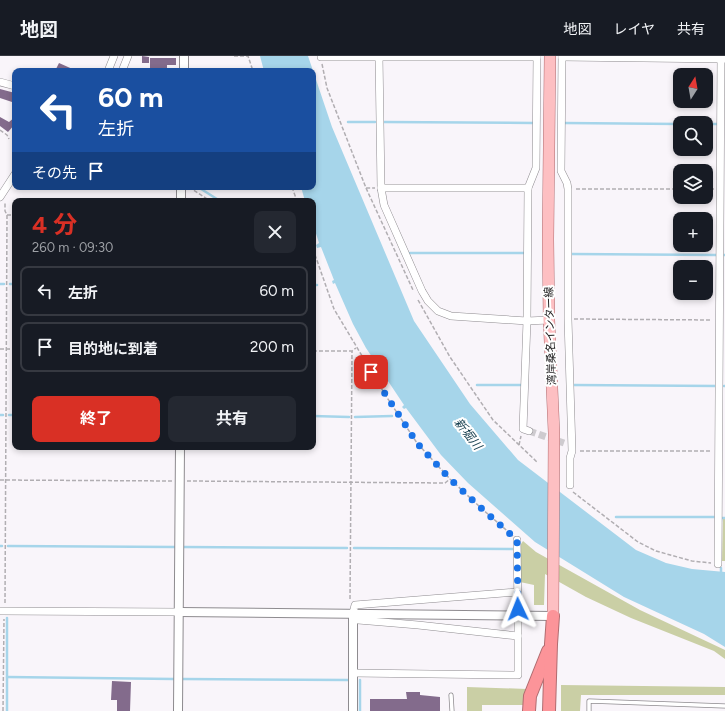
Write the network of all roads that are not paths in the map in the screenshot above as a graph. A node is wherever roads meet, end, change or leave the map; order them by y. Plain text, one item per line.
1 (114, 56) edge
2 (128, 56) edge
3 (184, 56) edge
4 (321, 56) edge
5 (379, 56) edge
6 (550, 56) edge
7 (562, 56) edge
8 (537, 57) edge
9 (722, 58) edge
10 (109, 68) edge
11 (123, 68) edge
12 (184, 68) edge
13 (0, 82) edge
14 (12, 85) edge
15 (12, 179) edge
16 (381, 188) junction
17 (528, 188) junction
18 (0, 197) edge
19 (549, 320) junction
20 (527, 321) junction
21 (526, 430) road end
22 (180, 450) edge
23 (570, 485) road end
24 (517, 540) road end
25 (718, 564) road end
26 (517, 592) junction
27 (518, 609) dead end
28 (2, 611) edge
29 (180, 612) junction
30 (353, 613) junction
31 (553, 616) junction
32 (518, 622) dead end
33 (518, 636) junction
34 (551, 644) junction
35 (353, 673) junction
36 (452, 695) dead end
37 (700, 705) junction
38 (725, 706) edge
39 (178, 711) edge
40 (353, 711) edge
41 (452, 711) edge
42 (529, 711) edge
43 (536, 711) edge
44 (542, 711) edge
45 (549, 711) edge
46 (556, 711) edge
47 (589, 711) edge
48 (700, 711) edge

1 - 10 street
2 - 11 street
3 - 12 street
4 - 5 street
5 - 8 street
5 - 16 street
6 - 19 main road, 湾岸桑名インター線
7 - 9 street
7 - 23 street
8 - 17 street
9 - 25 street
13 - 14 street
15 - 18 street
16 - 17 street
16 - 20 street
17 - 20 street
19 - 20 street
19 - 31 main road, 湾岸桑名インター線
20 - 21 street
22 - 29 street
24 - 26 street
26 - 27 street
26 - 30 street
28 - 29 street
29 - 30 street
29 - 39 street
30 - 31 street
30 - 33 street
30 - 35 street
31 - 34 highway
32 - 33 street
33 - 35 street
34 - 42 highway
34 - 43 highway
34 - 44 highway
34 - 45 highway
34 - 46 highway
35 - 40 street
36 - 41 lane
37 - 38 lane
37 - 47 lane
37 - 48 lane

